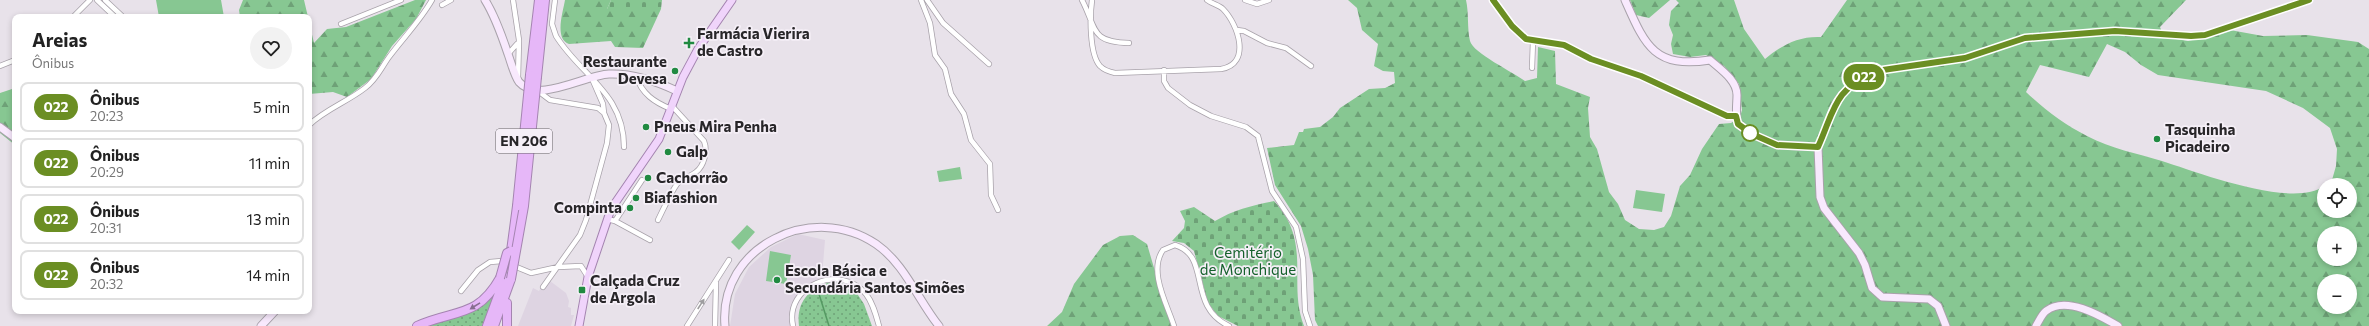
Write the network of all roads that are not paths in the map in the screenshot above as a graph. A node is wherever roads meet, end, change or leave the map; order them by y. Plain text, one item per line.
1 (90, 0) edge
2 (97, 0) edge
3 (105, 0) edge
4 (385, 0) edge
5 (401, 0) edge
6 (432, 0) edge
7 (451, 0) edge
8 (486, 0) edge
9 (513, 0) edge
10 (538, 0) edge
11 (545, 0) edge
12 (555, 0) edge
13 (732, 0) edge
14 (921, 0) edge
15 (927, 0) edge
16 (1082, 0) edge
17 (1092, 0) edge
18 (1207, 0) edge
19 (1245, 0) edge
20 (1269, 0) edge
21 (1493, 0) edge
22 (1625, 0) edge
23 (2309, 0) edge
24 (389, 5) junction
25 (442, 5) dead end
26 (76, 14) edge
27 (112, 14) edge
28 (120, 14) edge
29 (1091, 20) junction
30 (341, 24) dead end
31 (1237, 30) junction
32 (519, 40) junction
33 (1533, 41) junction
34 (1129, 43) dead end
35 (518, 53) junction
36 (508, 55) junction
37 (12, 61) edge
38 (989, 64) dead end
39 (0, 66) edge
40 (1311, 66) dead end
41 (1532, 68) dead end
42 (1164, 70) junction
43 (534, 76) junction
44 (636, 76) junction
45 (591, 77) junction
46 (519, 81) junction
47 (538, 91) junction
48 (677, 91) junction
49 (671, 107) junction
50 (604, 113) junction
51 (668, 116) junction
52 (1736, 116) junction
53 (681, 118) junction
54 (312, 122) edge
55 (0, 126) edge
56 (12, 136) edge
57 (624, 147) dead end
58 (1818, 147) junction
59 (631, 180) junction
60 (642, 180) dead end
61 (636, 188) junction
62 (998, 210) dead end
63 (607, 219) junction
64 (658, 220) dead end
65 (615, 221) junction
66 (650, 240) dead end
67 (729, 260) dead end
68 (558, 267) junction
69 (588, 277) junction
70 (505, 278) junction
71 (716, 282) junction
72 (543, 287) dead end
73 (461, 291) dead end
74 (272, 314) edge
75 (579, 325) edge
76 (261, 326) edge
77 (417, 326) edge
78 (487, 326) edge
79 (494, 326) edge
80 (506, 326) edge
81 (687, 326) edge
82 (715, 326) edge
83 (725, 326) edge
84 (793, 326) edge
85 (879, 326) edge
86 (939, 326) edge
87 (1174, 326) edge
88 (1229, 326) edge
89 (1310, 326) edge
90 (1946, 326) edge
91 (2036, 326) edge
92 (2118, 326) edge

1 - 26 street
2 - 27 street
3 - 28 street
4 - 24 street
5 - 24 street
6 - 54 street
7 - 25 street
8 - 36 street
9 - 32 street
10 - 43 highway, EN 206
11 - 43 highway, EN 206
12 - 45 street
13 - 48 main road
14 - 62 street
15 - 38 street
16 - 29 street
17 - 29 street
18 - 31 street
19 - 20 street
21 - 33 street
22 - 52 street
23 - 58 street
24 - 30 street
29 - 34 street
29 - 42 street
31 - 40 street
31 - 42 street
32 - 35 street
32 - 36 street
33 - 41 street
33 - 52 street
35 - 36 street
35 - 46 street
36 - 46 street
37 - 39 street
42 - 89 street
43 - 70 highway, EN 206, bridge
43 - 70 highway, EN 206, bridge
44 - 45 street
44 - 48 street
44 - 49 street
45 - 47 street
45 - 50 street
45 - 57 street
46 - 47 street
47 - 50 street
48 - 49 main road
49 - 51 main road
49 - 53 street
50 - 68 street
51 - 53 street
51 - 59 main road
52 - 58 street
53 - 64 street
55 - 56 street
58 - 90 street
59 - 61 street
59 - 63 main road
60 - 61 street
61 - 65 street
63 - 65 street
63 - 69 main road
65 - 66 street
67 - 71 street
68 - 69 street
68 - 72 street
68 - 73 street
69 - 75 main road
70 -> 77 highway
70 - 78 highway, EN 206
70 - 79 highway, EN 206
70 - 80 highway
81 -> 71 street
71 - 82 street
74 - 76 street
83 - 86 street
84 - 85 street
87 - 88 street
91 - 92 street

